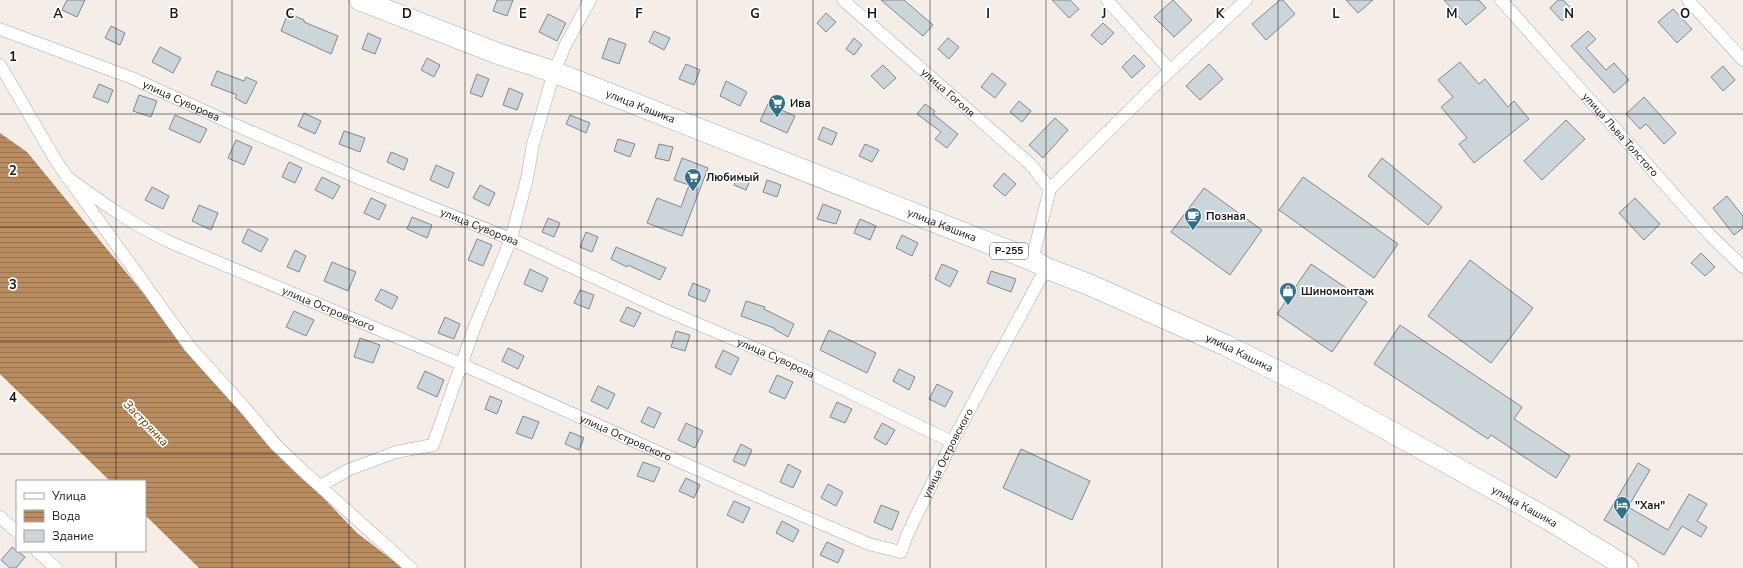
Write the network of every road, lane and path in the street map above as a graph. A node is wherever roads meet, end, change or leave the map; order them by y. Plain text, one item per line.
1 (360, 0) edge
2 (590, 0) edge
3 (843, 0) edge
4 (1107, 0) edge
5 (1246, 0) edge
6 (1501, 0) edge
7 (1688, 0) edge
8 (0, 29) edge
9 (1742, 56) edge
10 (0, 65) edge
11 (1170, 70) junction
12 (554, 72) junction
13 (67, 177) junction
14 (1050, 189) junction
15 (511, 239) junction
16 (1039, 264) junction
17 (1743, 267) edge
18 (461, 364) junction
19 (952, 442) junction
20 (320, 486) junction
21 (0, 516) edge
22 (16, 531) edge
23 (39, 552) edge
24 (56, 568) edge
25 (411, 568) edge
26 (1628, 568) edge

1 - 12 highway, улица Кашика / Р-255
2 - 12 street
3 - 14 street, улица Гоголя
4 - 11 street
5 - 11 street
6 - 17 street, улица Льва Толстого
7 - 9 street
8 - 15 street, улица Суворова
10 - 13 street, улица Островского
11 - 14 street
12 - 15 street
12 - 16 highway, улица Кашика / Р-255
13 - 18 street, улица Островского
13 - 20 street, улица Островского
14 - 16 street, улица Островского
15 - 18 street
15 - 19 street, улица Суворова
16 - 19 street, улица Островского
16 - 26 highway, улица Кашика / Р-255
18 - 19 street, улица Островского
18 - 20 street
20 - 25 street, улица Островского
21 - 22 street
23 - 24 street

